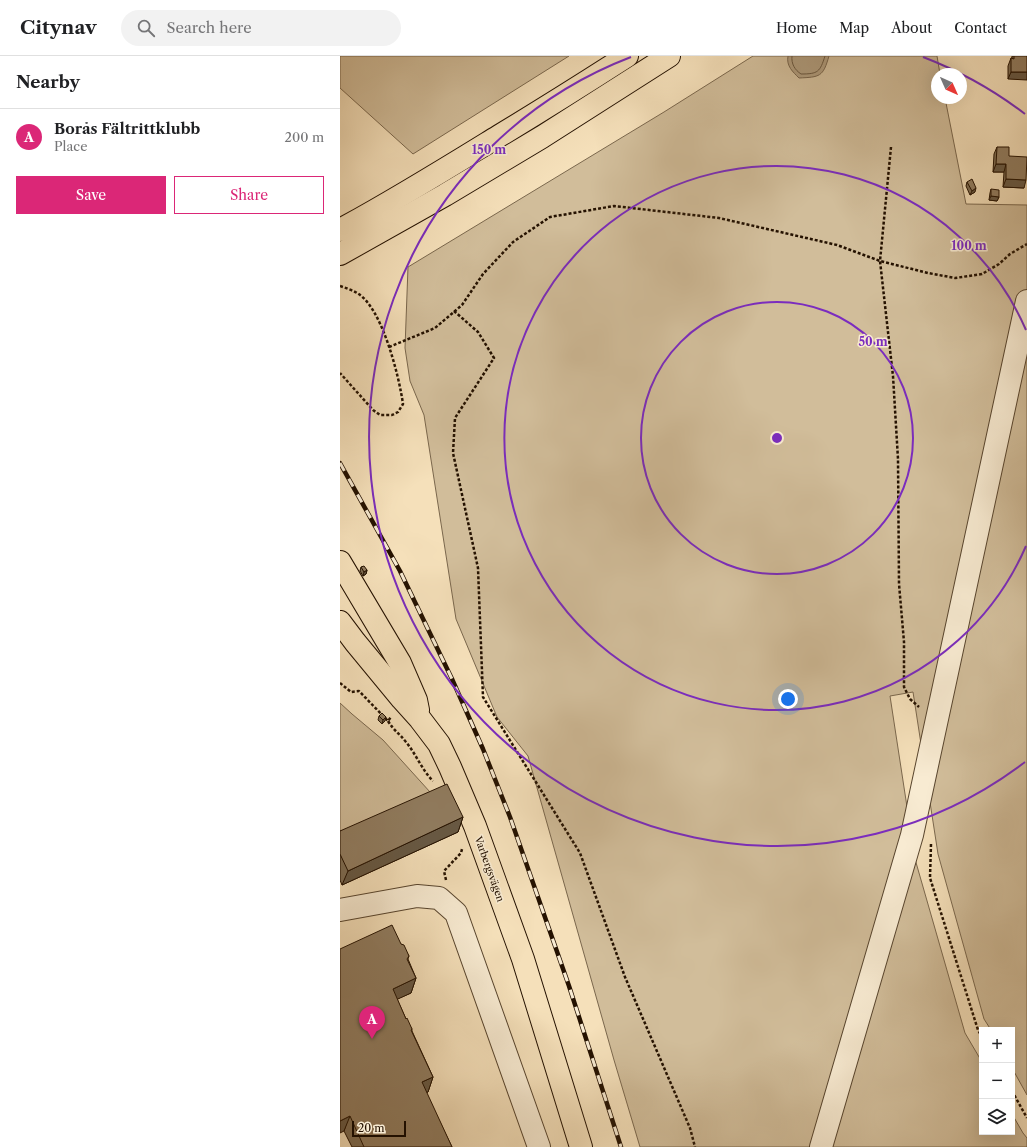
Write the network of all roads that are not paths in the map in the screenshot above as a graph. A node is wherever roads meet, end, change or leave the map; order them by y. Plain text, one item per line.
1 (628, 56) edge
2 (669, 56) edge
3 (340, 230) edge
4 (340, 254) edge
5 (1027, 302) edge
6 (340, 562) edge
7 (340, 622) edge
8 (420, 719) junction
9 (340, 910) edge
10 (539, 1147) edge
11 (581, 1147) edge
12 (821, 1147) edge

1 - 3 main road
2 - 4 main road
5 - 12 street
6 - 8 main road
7 - 8 main road, Varbergsvägen
8 - 11 main road, Varbergsvägen
9 - 10 street

